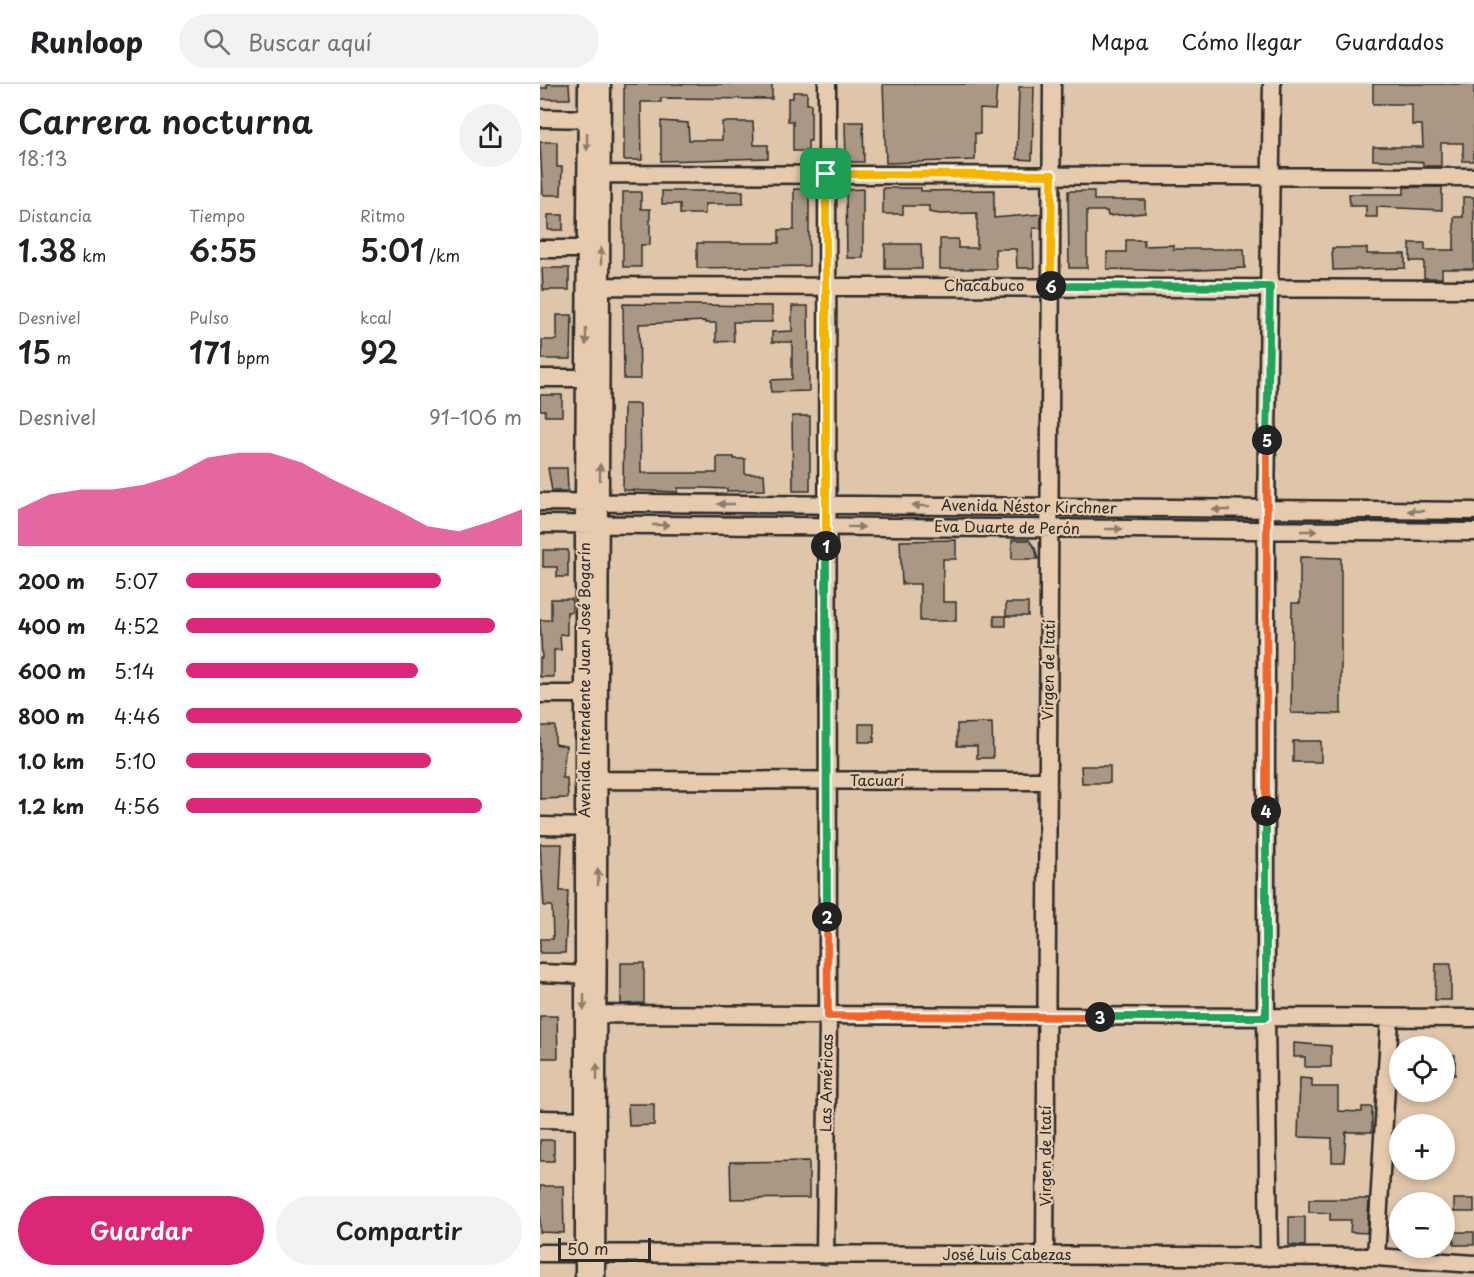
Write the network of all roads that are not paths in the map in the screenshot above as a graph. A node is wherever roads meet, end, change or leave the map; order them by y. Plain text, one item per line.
1 (587, 84) edge
2 (602, 84) edge
3 (827, 84) edge
4 (1052, 84) edge
5 (1272, 84) edge
6 (540, 118) edge
7 (594, 119) junction
8 (594, 174) junction
9 (826, 174) junction
10 (1052, 175) junction
11 (1273, 176) junction
12 (1474, 177) edge
13 (540, 249) edge
14 (586, 249) junction
15 (826, 285) junction
16 (601, 286) junction
17 (1051, 286) junction
18 (1270, 287) junction
19 (1474, 289) edge
20 (540, 378) edge
21 (593, 378) junction
22 (540, 502) edge
23 (592, 502) junction
24 (826, 505) junction
25 (1049, 507) junction
26 (1266, 510) junction
27 (1474, 511) edge
28 (540, 524) edge
29 (592, 524) junction
30 (826, 526) junction
31 (1049, 528) junction
32 (1266, 530) junction
33 (1474, 532) edge
34 (540, 694) edge
35 (592, 694) junction
36 (599, 780) junction
37 (827, 781) junction
38 (1047, 781) junction
39 (540, 826) edge
40 (592, 827) junction
41 (540, 973) edge
42 (591, 974) junction
43 (597, 1014) junction
44 (828, 1016) junction
45 (1046, 1017) junction
46 (1266, 1017) junction
47 (1474, 1017) edge
48 (1390, 1018) junction
49 (540, 1119) edge
50 (591, 1120) junction
51 (540, 1253) edge
52 (590, 1254) junction
53 (825, 1255) junction
54 (1045, 1256) junction
55 (1269, 1257) junction
56 (1376, 1257) junction
57 (1474, 1264) edge
58 (584, 1277) edge
59 (596, 1277) edge

1 - 7 street, Avenida Intendente Juan José Bogarín
2 - 7 street, Avenida Intendente Juan José Bogarín
3 - 9 street, Las Américas
4 - 10 street, Virgen de Itatí
5 - 11 street
6 - 7 street
7 - 8 street, Avenida Intendente Juan José Bogarín
8 - 9 street
8 - 14 street, Avenida Intendente Juan José Bogarín
16 -> 8 street, Avenida Intendente Juan José Bogarín
9 - 10 street
9 - 15 street, Las Américas
10 - 11 street
10 - 17 street, Virgen de Itatí
11 - 12 street
11 - 18 street
13 - 14 street
14 -> 21 street, Avenida Intendente Juan José Bogarín
15 - 16 street, Chacabuco
15 - 17 street, Chacabuco
15 - 24 street, Las Américas
16 - 21 street, Avenida Intendente Juan José Bogarín
17 - 18 street, Chacabuco
17 - 25 street, Virgen de Itatí
18 - 19 street, Chacabuco
18 - 26 street
20 - 21 street
21 - 23 street, Avenida Intendente Juan José Bogarín
22 - 23 street
24 -> 23 street, Avenida Néstor Kirchner
23 - 29 street, Avenida Intendente Juan José Bogarín
25 -> 24 street, Avenida Néstor Kirchner
24 - 30 street, Las Américas
26 -> 25 street, Avenida Néstor Kirchner
25 - 31 street, Virgen de Itatí
27 -> 26 street, Avenida Néstor Kirchner
26 - 32 street
28 - 29 street, Eva Duarte de Perón
29 -> 30 street, Eva Duarte de Perón
29 - 35 street, Avenida Intendente Juan José Bogarín
30 -> 31 street, Eva Duarte de Perón
30 - 37 street, Las Américas
31 -> 32 street, Eva Duarte de Perón
31 - 38 street, Virgen de Itatí
32 -> 33 street, Eva Duarte de Perón
32 - 46 street
34 - 35 street
35 - 36 street, Avenida Intendente Juan José Bogarín
35 - 40 street, Avenida Intendente Juan José Bogarín
36 - 37 street, Tacuarí
36 - 40 street, Avenida Intendente Juan José Bogarín
37 - 38 street, Tacuarí
37 - 44 street, Las Américas
38 - 45 street, Virgen de Itatí
39 - 40 street
40 - 42 street, Avenida Intendente Juan José Bogarín
41 - 42 street
42 - 43 street, Avenida Intendente Juan José Bogarín
42 -> 50 street, Avenida Intendente Juan José Bogarín
43 - 44 street
50 -> 43 street, Avenida Intendente Juan José Bogarín
44 - 45 street
44 - 53 street, Las Américas
45 - 46 street
45 - 54 street, Virgen de Itatí
46 - 48 street
46 - 55 street
47 - 48 street
48 - 56 street
49 - 50 street
50 - 52 street, Avenida Intendente Juan José Bogarín
51 - 52 street, José Luis Cabezas
52 - 53 street, José Luis Cabezas
52 - 58 street, Avenida Intendente Juan José Bogarín
52 - 59 street, Avenida Intendente Juan José Bogarín
53 - 54 street, José Luis Cabezas
54 - 55 street, José Luis Cabezas
55 - 56 street, José Luis Cabezas
56 - 57 street, José Luis Cabezas

